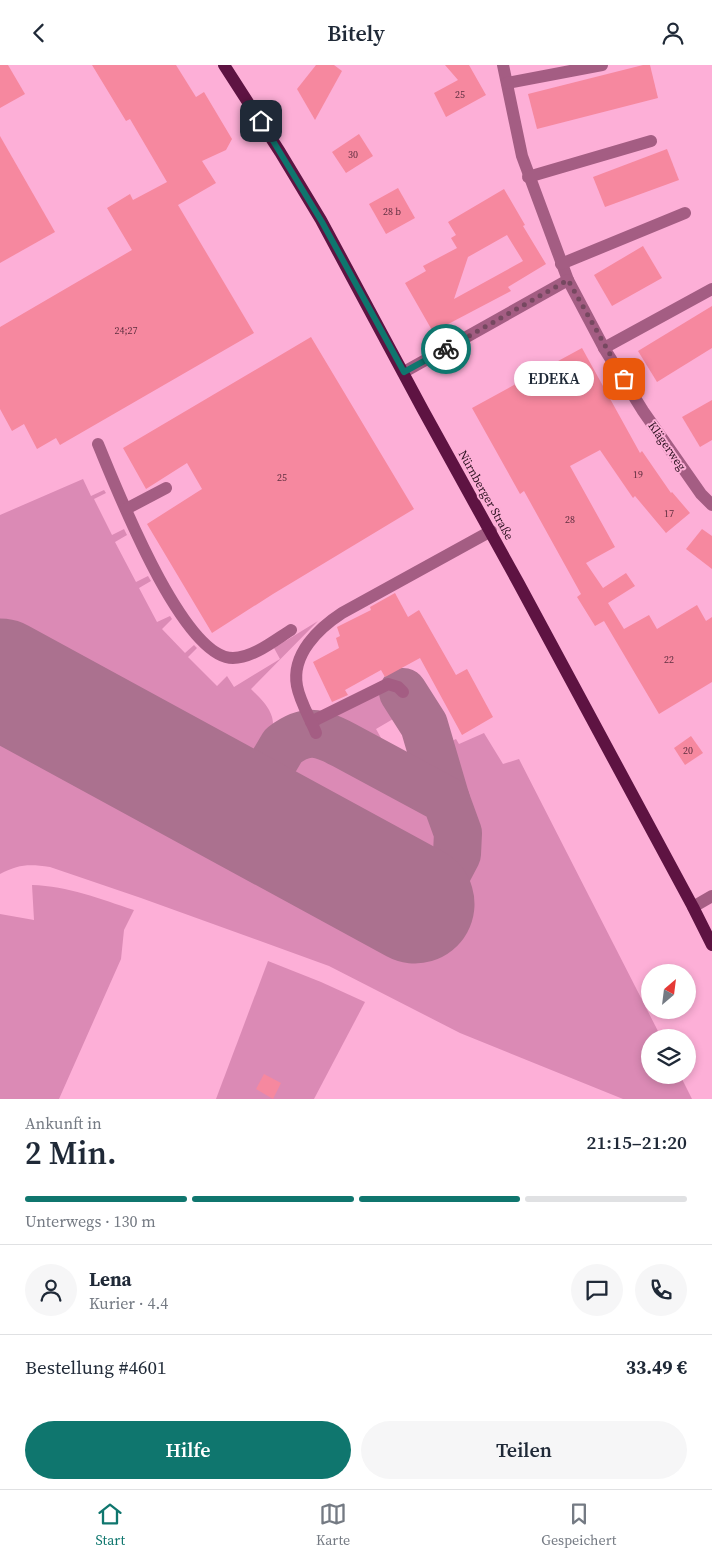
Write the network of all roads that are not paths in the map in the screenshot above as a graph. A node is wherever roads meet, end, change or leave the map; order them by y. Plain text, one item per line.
1 (224, 65) edge
2 (504, 65) edge
3 (602, 65) edge
4 (507, 83) junction
5 (652, 141) dead end
6 (528, 177) junction
7 (685, 213) dead end
8 (561, 264) junction
9 (568, 280) junction
10 (712, 289) edge
11 (604, 348) junction
12 (404, 372) junction
13 (98, 444) dead end
14 (166, 488) dead end
15 (712, 505) edge
16 (126, 509) junction
17 (491, 531) junction
18 (292, 630) dead end
19 (403, 692) dead end
20 (712, 896) edge
21 (693, 907) junction
22 (712, 945) edge

1 - 12 main road, Nürnberger Straße
2 - 4 street, Klägerweg
3 - 4 street
4 - 6 street, Klägerweg
5 - 6 street
6 - 8 street, Klägerweg
7 - 8 street
8 - 9 street, Klägerweg
9 - 11 street, Klägerweg
9 - 12 street
10 - 11 street
11 - 15 street, Klägerweg
12 - 17 main road, Nürnberger Straße
13 - 16 street
14 - 16 street
16 - 18 street
17 - 19 street
17 - 21 main road, Nürnberger Straße
20 - 21 street
21 - 22 main road, Nürnberger Straße

